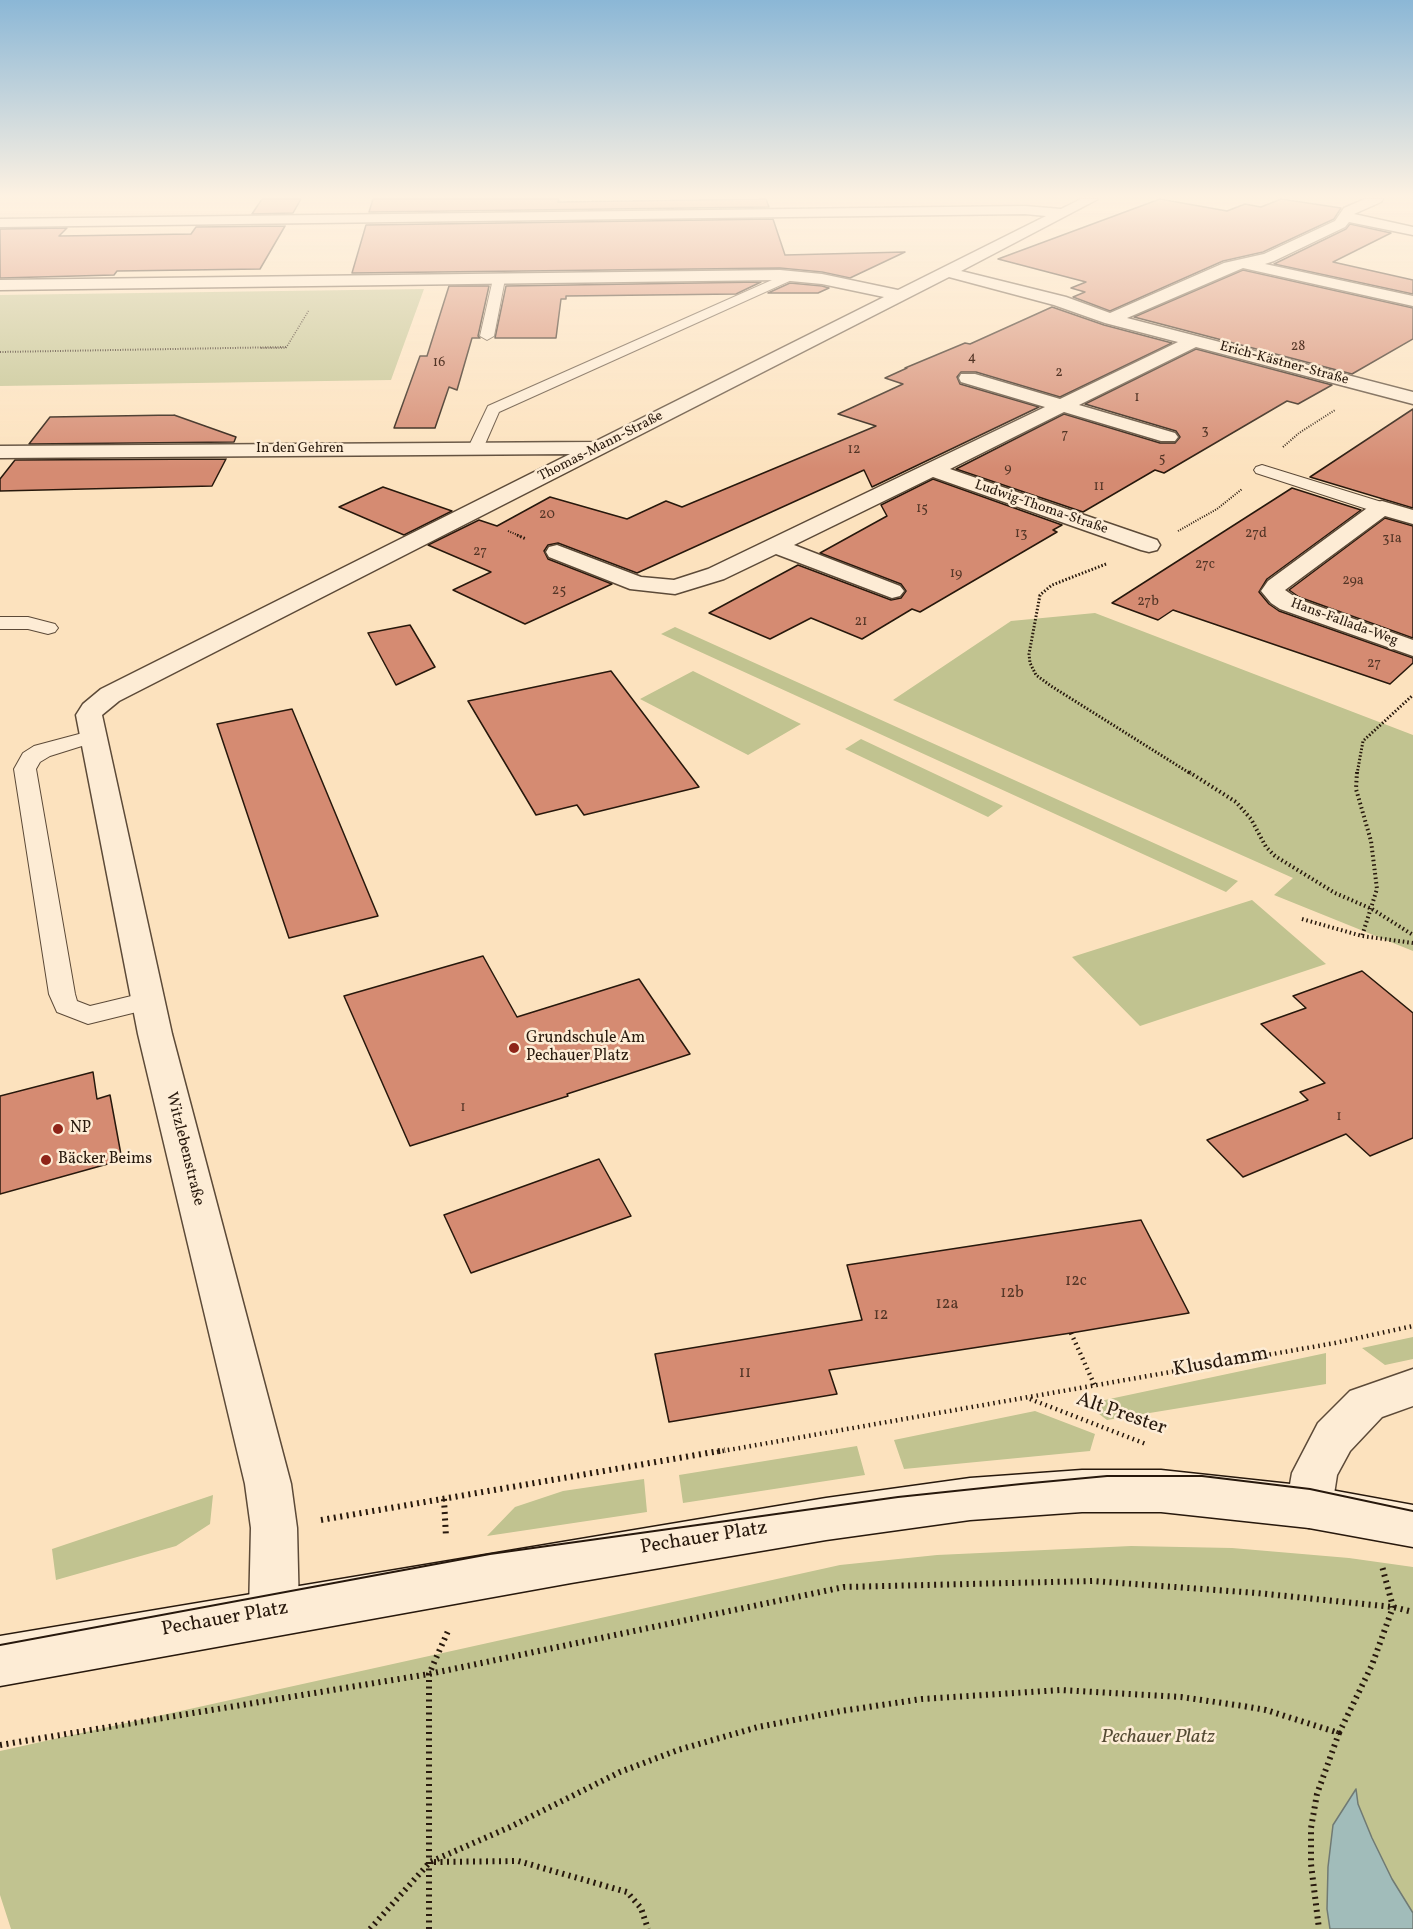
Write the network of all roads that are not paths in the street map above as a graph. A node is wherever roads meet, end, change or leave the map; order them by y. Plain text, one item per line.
1 (498, 289) edge
2 (761, 289) edge
3 (869, 289) edge
4 (915, 289) edge
5 (1014, 289) edge
6 (1179, 289) edge
7 (1359, 289) edge
8 (901, 296) junction
9 (1413, 301) edge
10 (1112, 319) junction
11 (487, 336) dead end
12 (1193, 340) junction
13 (968, 378) dead end
14 (1413, 398) edge
15 (1062, 406) junction
16 (1168, 437) dead end
17 (476, 448) junction
18 (600, 448) junction
19 (0, 452) edge
20 (932, 470) junction
21 (1262, 470) road end
22 (1382, 508) junction
23 (1413, 517) edge
24 (1149, 545) road end
25 (776, 546) junction
26 (557, 552) road end
27 (892, 591) dead end
28 (0, 623) edge
29 (48, 628) dead end
30 (1413, 648) edge
31 (110, 695) joint
32 (93, 736) junction
33 (148, 1001) junction
34 (1413, 1387) edge
35 (1309, 1507) junction
36 (1413, 1526) edge
37 (274, 1612) junction
38 (0, 1661) edge

1 - 11 lane
2 - 17 lane
3 - 8 street
4 - 8 street, Thomas-Mann-Straße
5 - 10 street, Erich-Kästner-Straße
6 - 10 street
7 - 9 street
8 - 18 street, Thomas-Mann-Straße
10 - 12 street, Erich-Kästner-Straße
12 - 14 street, Erich-Kästner-Straße
12 - 15 street
13 - 15 street
15 - 16 street
15 - 20 street
17 - 18 street, In den Gehren
17 - 19 street, In den Gehren
18 - 31 street, Thomas-Mann-Straße
20 - 24 street, Ludwig-Thoma-Straße
20 - 25 street
21 - 22 lane
22 - 23 street
22 - 30 street, Hans-Fallada-Weg
25 - 26 street
25 - 27 street
28 - 29 lane
31 - 32 street, Witzlebenstraße
32 - 33 street, Witzlebenstraße
32 - 33 lane
33 - 37 street, Witzlebenstraße
34 - 35 street
35 - 36 street, Pechauer Platz
35 - 37 street, Pechauer Platz
37 - 38 street, Pechauer Platz

